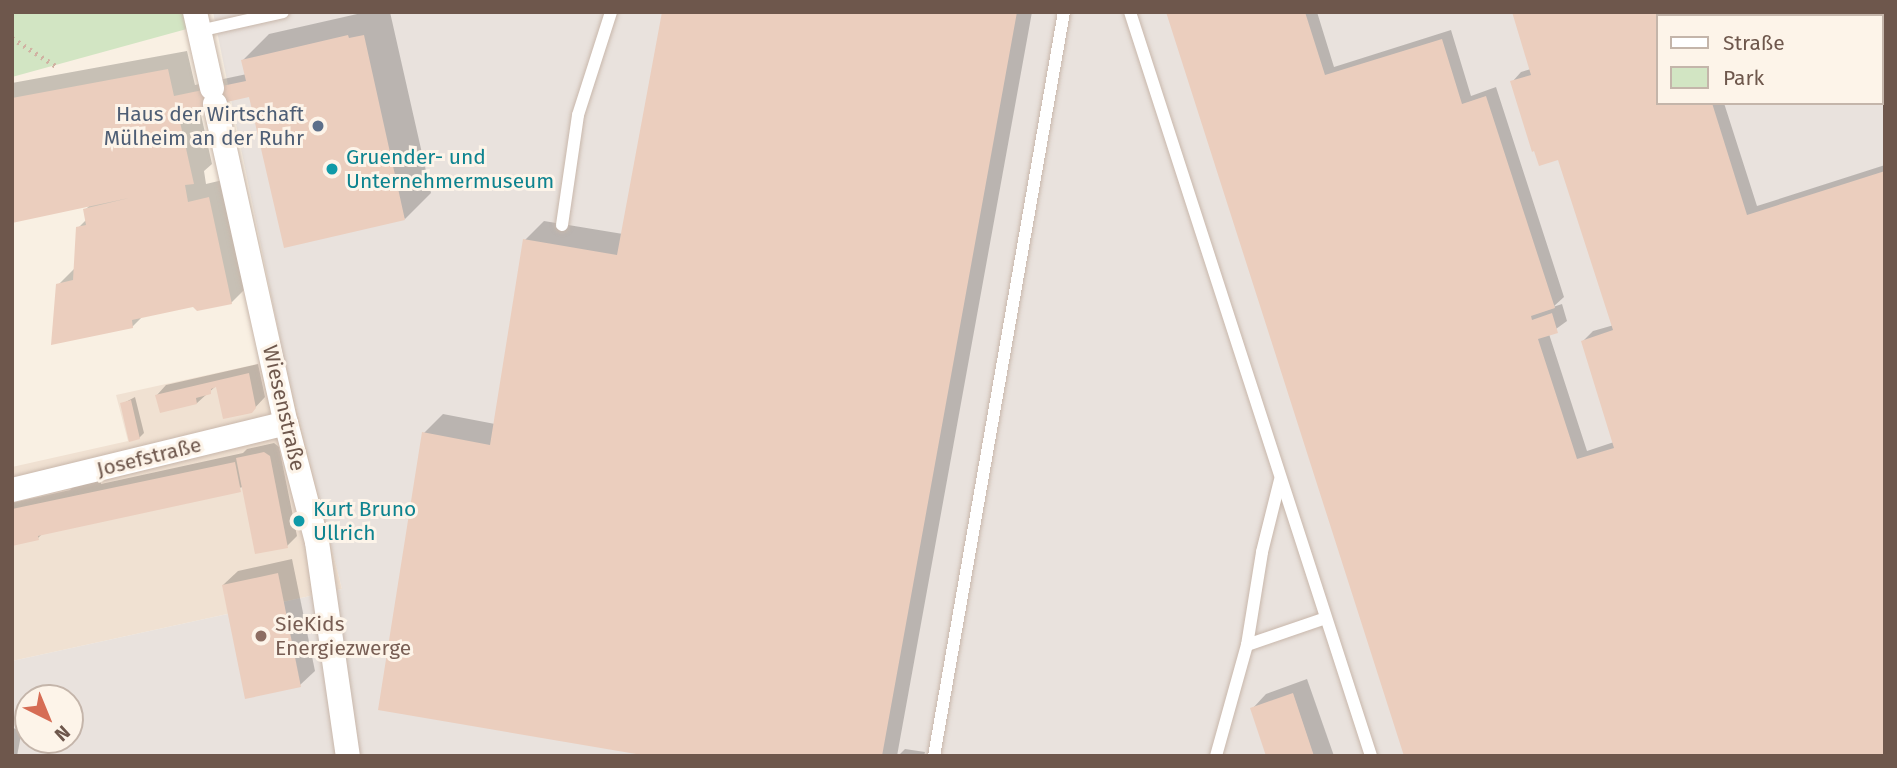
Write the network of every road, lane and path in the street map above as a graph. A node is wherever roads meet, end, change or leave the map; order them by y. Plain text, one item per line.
1 (283, 12) edge
2 (611, 12) edge
3 (1064, 12) edge
4 (1130, 12) edge
5 (197, 22) edge
6 (12, 38) edge
7 (56, 66) dead end
8 (562, 225) dead end
9 (286, 423) junction
10 (1280, 479) junction
11 (12, 490) edge
12 (1326, 618) junction
13 (1247, 645) junction
14 (348, 756) edge
15 (934, 756) edge
16 (1216, 756) edge
17 (1371, 756) edge

1 - 5 lane
2 - 8 lane
3 - 15 lane
4 - 10 lane
5 - 9 street, Wiesenstraße
6 - 7 path
9 - 11 street, Josefstraße
9 - 14 street, Wiesenstraße
10 - 12 lane
10 - 13 lane
12 - 13 lane
12 - 17 lane
13 - 16 lane

